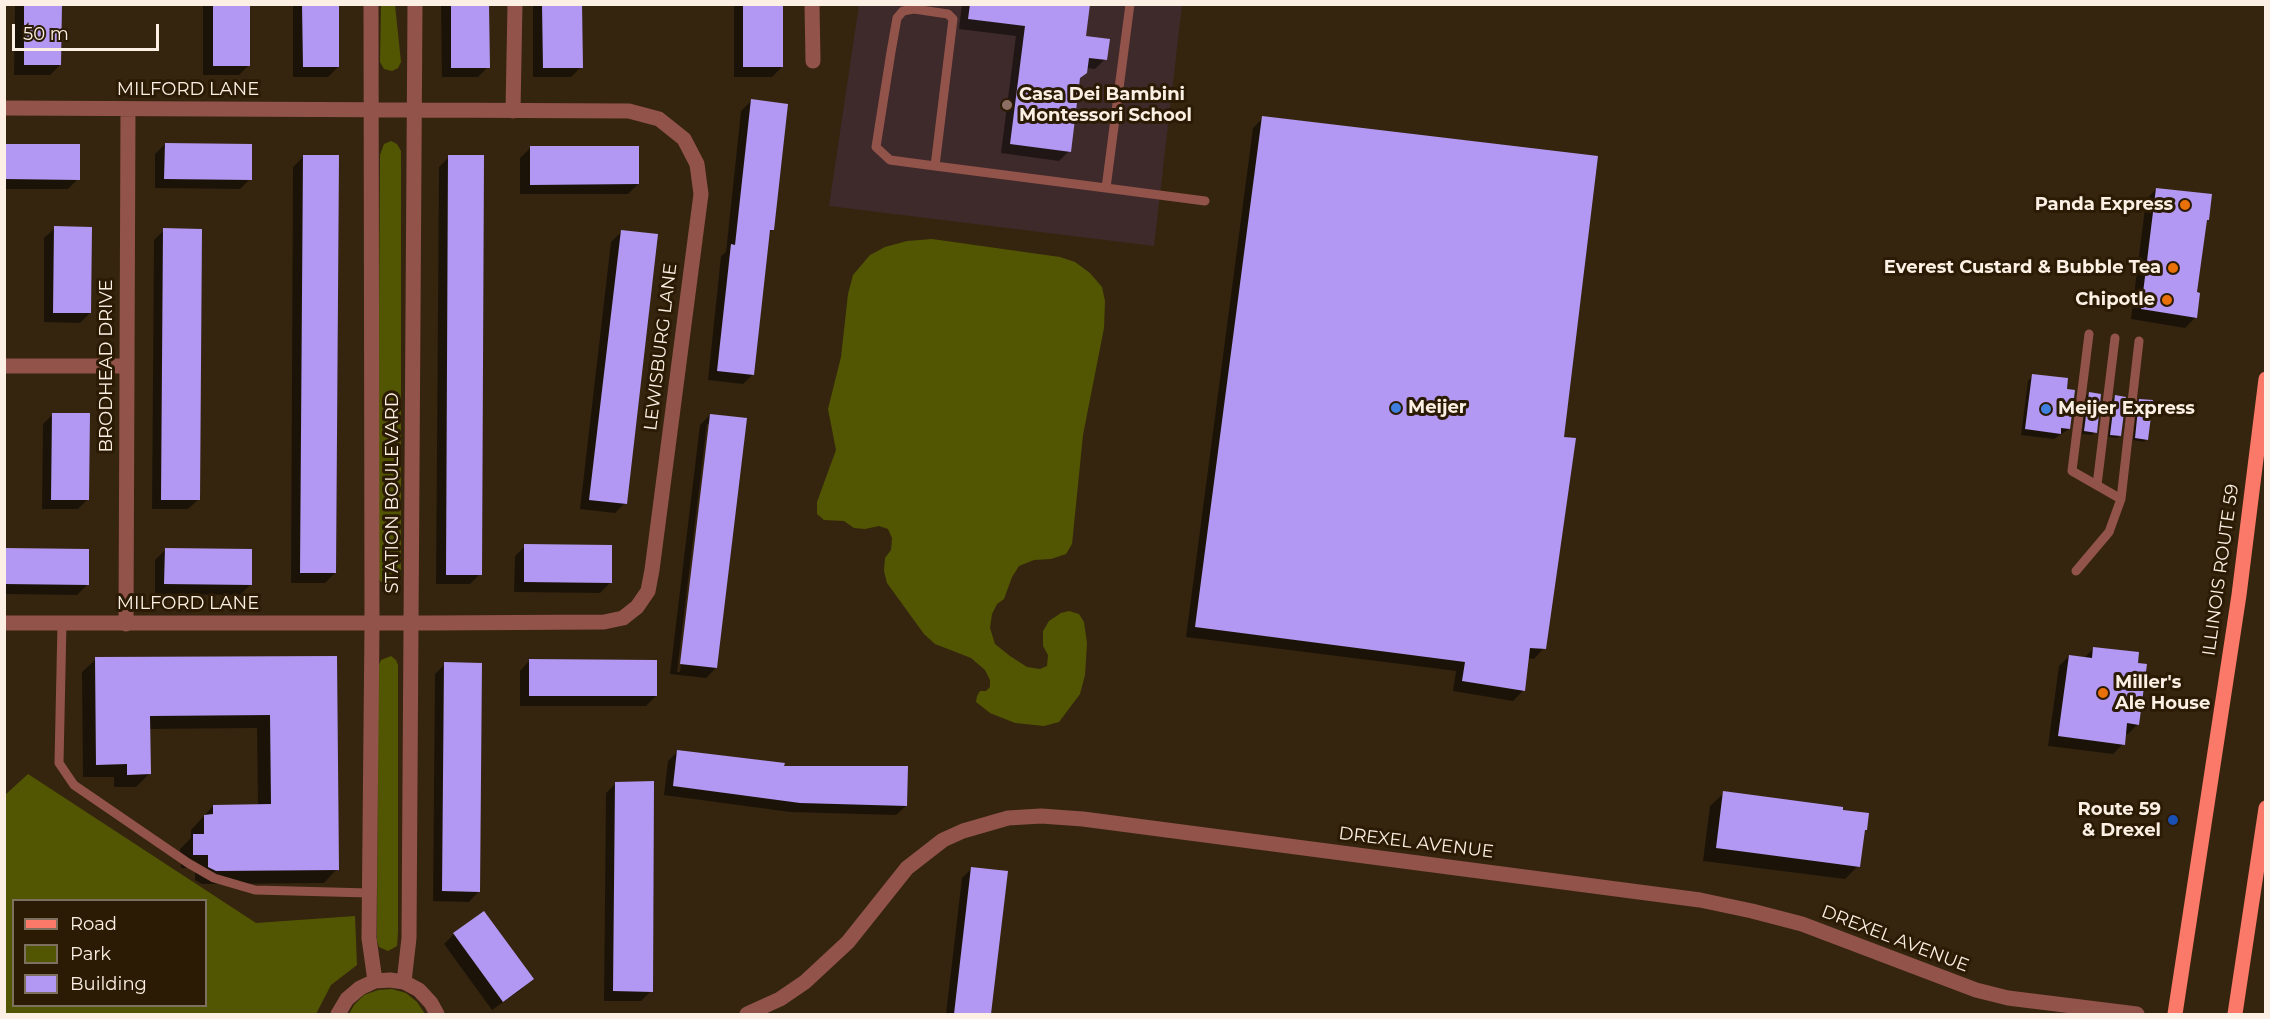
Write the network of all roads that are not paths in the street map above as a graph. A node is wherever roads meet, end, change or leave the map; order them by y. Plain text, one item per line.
1 (371, 4) edge
2 (415, 4) edge
3 (515, 4) edge
4 (812, 4) edge
5 (1130, 4) edge
6 (813, 61) dead end
7 (4, 108) edge
8 (128, 109) junction
9 (371, 110) junction
10 (415, 110) junction
11 (513, 111) junction
12 (935, 166) junction
13 (1106, 188) junction
14 (1205, 201) dead end
15 (2089, 334) dead end
16 (2115, 338) dead end
17 (2139, 341) dead end
18 (4, 366) edge
19 (127, 366) junction
20 (2265, 379) edge
21 (2097, 485) junction
22 (2121, 499) junction
23 (2076, 571) dead end
24 (4, 623) edge
25 (62, 623) junction
26 (411, 623) junction
27 (126, 624) junction
28 (372, 624) junction
29 (2265, 808) edge
30 (369, 893) junction
31 (375, 981) junction
32 (404, 982) junction
33 (338, 1014) edge
34 (436, 1014) edge
35 (747, 1014) edge
36 (2137, 1014) edge
37 (2175, 1014) edge
38 (2235, 1014) edge

1 - 9 street, STATION BOULEVARD
2 - 10 street, STATION BOULEVARD
3 - 11 street
4 - 6 street
5 - 13 lane
7 - 8 street, MILFORD LANE
8 - 9 street, MILFORD LANE
8 - 19 street, BRODHEAD DRIVE
9 - 10 street, MILFORD LANE
9 - 28 street, STATION BOULEVARD
10 - 11 street, LEWISBURG LANE
10 - 26 street, STATION BOULEVARD
11 - 26 street, LEWISBURG LANE
12 - 12 lane
12 - 13 lane
13 - 14 lane
15 - 21 lane
16 - 21 lane
17 - 22 lane
18 - 19 street
19 - 27 street, BRODHEAD DRIVE
20 - 37 main road, ILLINOIS ROUTE 59
21 - 22 lane
22 - 23 lane
24 - 25 street, MILFORD LANE
25 - 27 street, MILFORD LANE
25 - 30 lane
26 - 28 street, LEWISBURG LANE
26 - 32 street, STATION BOULEVARD
27 - 28 street, MILFORD LANE
28 - 30 street, STATION BOULEVARD
29 - 38 main road
30 - 31 street, STATION BOULEVARD
31 - 32 street
31 - 33 street
32 - 34 street
35 - 36 street, DREXEL AVENUE

